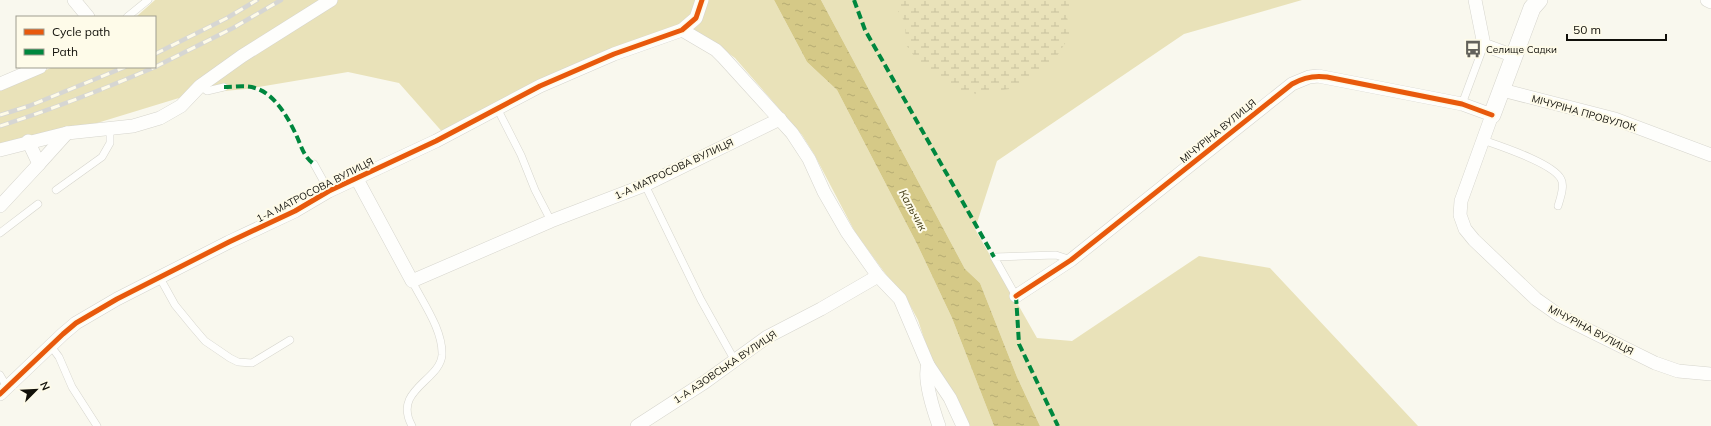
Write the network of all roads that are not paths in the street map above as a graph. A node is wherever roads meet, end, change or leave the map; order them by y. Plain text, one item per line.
1 (74, 0) edge
2 (148, 0) edge
3 (331, 0) edge
4 (702, 0) edge
5 (1475, 0) edge
6 (1539, 0) edge
7 (1707, 0) edge
8 (1711, 2) edge
9 (87, 16) edge
10 (128, 16) edge
11 (682, 30) junction
12 (1484, 45) junction
13 (1514, 56) junction
14 (38, 68) edge
15 (0, 84) edge
16 (200, 86) junction
17 (224, 87) dead end
18 (1502, 90) junction
19 (1462, 104) junction
20 (497, 108) junction
21 (1492, 115) junction
22 (780, 119) junction
23 (110, 128) junction
24 (67, 133) junction
25 (1483, 140) junction
26 (28, 142) junction
27 (0, 150) edge
28 (1711, 155) edge
29 (39, 164) junction
30 (314, 164) dead end
31 (357, 179) junction
32 (645, 185) junction
33 (56, 190) dead end
34 (329, 191) junction
35 (38, 204) dead end
36 (0, 206) edge
37 (1558, 206) dead end
38 (551, 220) junction
39 (0, 233) edge
40 (1072, 260) junction
41 (878, 276) junction
42 (160, 278) junction
43 (412, 281) junction
44 (1016, 296) joint
45 (290, 340) dead end
46 (50, 344) junction
47 (735, 361) junction
48 (928, 366) junction
49 (1711, 374) edge
50 (0, 375) edge
51 (4, 390) edge
52 (97, 426) edge
53 (412, 426) edge
54 (637, 426) edge
55 (939, 426) edge
56 (963, 426) edge

1 - 9 street
2 - 10 lane
3 - 16 street
4 - 11 street
5 - 12 street
6 - 13 street, МІЧУРІНА ВУЛИЦЯ
7 - 8 street
11 - 20 street, 1-А МАТРОСОВА ВУЛИЦЯ
11 - 22 street
12 - 13 street
12 - 19 lane
13 - 18 street, МІЧУРІНА ВУЛИЦЯ
14 - 15 street
16 - 17 lane
16 - 23 street
18 - 21 street, МІЧУРІНА ВУЛИЦЯ
18 - 28 street, МІЧУРІНА ПРОВУЛОК
19 - 21 street, МІЧУРІНА ВУЛИЦЯ
19 - 40 street, МІЧУРІНА ВУЛИЦЯ
20 - 31 street, 1-А МАТРОСОВА ВУЛИЦЯ
20 - 38 lane
21 - 25 street, МІЧУРІНА ВУЛИЦЯ
22 - 32 street, 1-А МАТРОСОВА ВУЛИЦЯ
22 - 41 street
23 - 24 street
23 - 33 lane
24 - 26 street
24 - 29 street
25 - 37 lane
25 - 49 street, МІЧУРІНА ВУЛИЦЯ
26 - 27 street
26 - 29 street
29 - 36 street
30 - 34 lane
31 - 34 street, 1-А МАТРОСОВА ВУЛИЦЯ
31 - 43 street
32 - 38 street, 1-А МАТРОСОВА ВУЛИЦЯ
32 - 47 lane
34 - 42 street, 1-А МАТРОСОВА ВУЛИЦЯ
35 - 39 lane
38 - 43 street, 1-А МАТРОСОВА ВУЛИЦЯ
40 - 44 street, МІЧУРІНА ВУЛИЦЯ
40 - 44 lane
41 - 47 street, 1-А АЗОВСЬКА ВУЛИЦЯ
41 - 48 street
42 - 45 lane
42 - 46 street, 1-А МАТРОСОВА ВУЛИЦЯ
43 - 53 lane
46 - 51 street, 1-А МАТРОСОВА ВУЛИЦЯ
46 - 52 lane
47 - 54 street, 1-А АЗОВСЬКА ВУЛИЦЯ
48 - 55 street
48 - 56 street
50 - 51 lane

